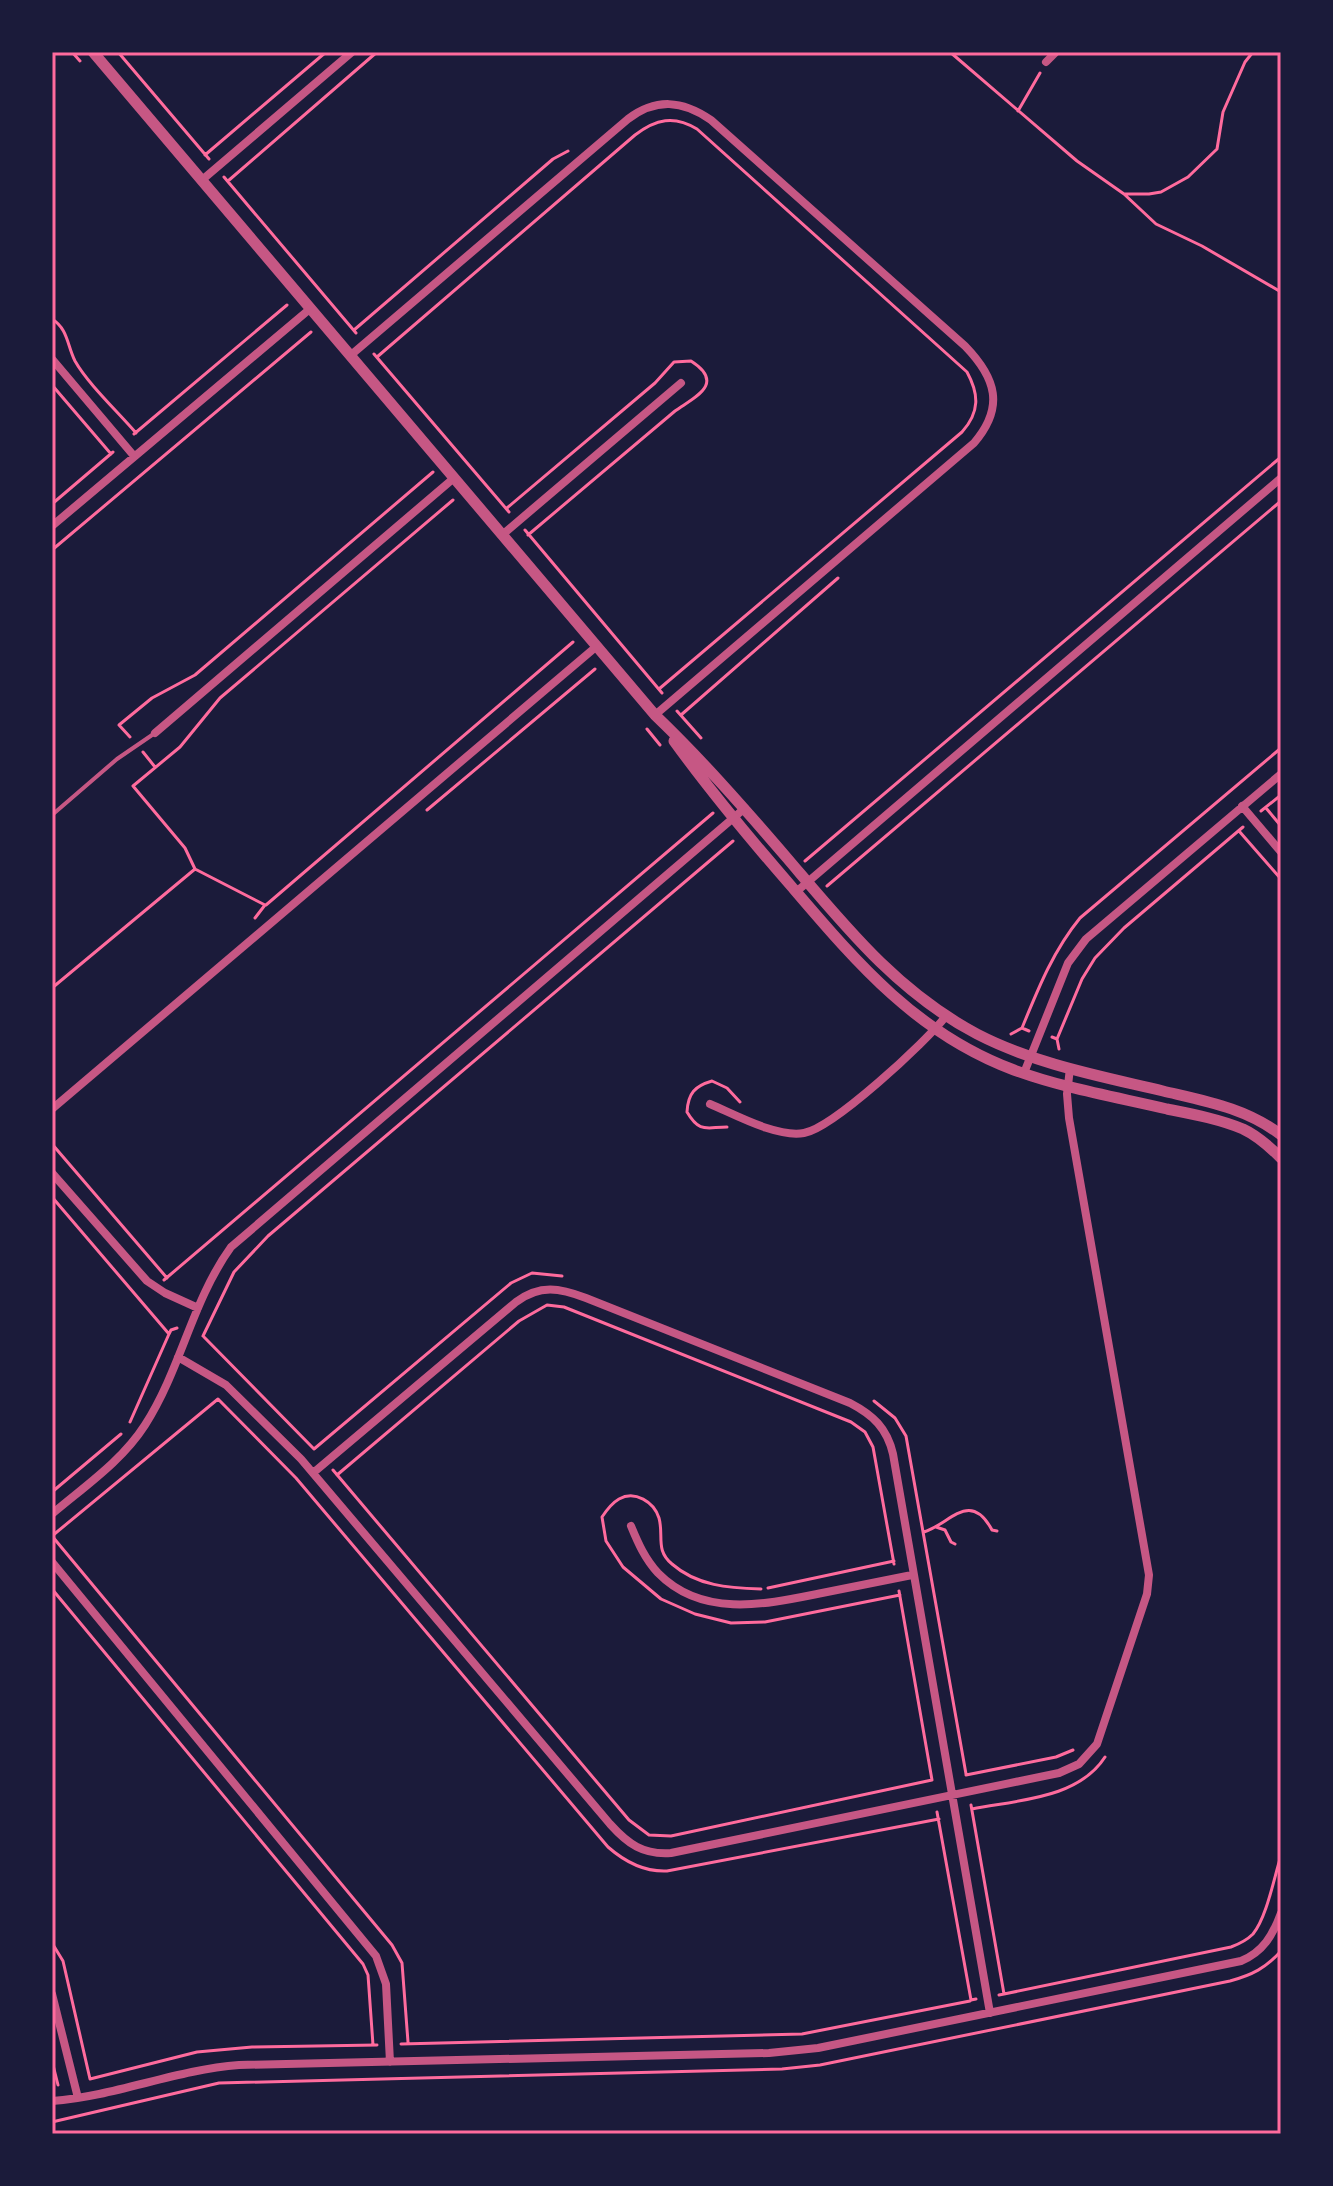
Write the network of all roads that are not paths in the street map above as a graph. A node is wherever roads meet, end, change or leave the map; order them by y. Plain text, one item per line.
1 (93, 52) edge
2 (352, 52) edge
3 (1056, 52) edge
4 (1046, 62) road end
5 (202, 180) junction
6 (311, 308) junction
7 (351, 355) junction
8 (52, 359) edge
9 (681, 383) dead end
10 (134, 456) junction
11 (454, 478) junction
12 (1281, 478) edge
13 (52, 526) edge
14 (502, 535) junction
15 (597, 646) junction
16 (655, 715) junction
17 (155, 733) joint
18 (1281, 774) edge
19 (1242, 806) junction
20 (745, 808) junction
21 (52, 815) edge
22 (730, 821) junction
23 (1281, 852) edge
24 (810, 879) junction
25 (796, 892) junction
26 (946, 1016) junction
27 (936, 1030) junction
28 (1031, 1056) junction
29 (1070, 1068) junction
30 (1024, 1073) junction
31 (1067, 1086) junction
32 (710, 1104) dead end
33 (52, 1109) edge
34 (1281, 1135) edge
35 (1281, 1158) edge
36 (52, 1173) edge
37 (198, 1308) junction
38 (178, 1357) junction
39 (313, 1473) junction
40 (52, 1514) edge
41 (631, 1526) dead end
42 (52, 1562) edge
43 (912, 1575) junction
44 (952, 1796) junction
45 (1281, 1913) edge
46 (52, 1994) edge
47 (990, 2013) junction
48 (390, 2062) junction
49 (78, 2098) junction
50 (52, 2101) edge

1 - 5 street
2 - 5 street
3 - 4 street
5 - 6 street
6 - 7 street
6 - 10 street
7 - 11 street
7 - 16 street
8 - 10 street
9 - 14 street
10 - 13 street
11 - 14 street
11 - 17 street
12 - 24 street
14 - 15 street
15 - 16 street
15 - 33 street
16 - 20 street
16 - 22 street
17 - 21 lane
18 - 19 street
19 - 23 street
19 - 28 street
20 - 22 street
20 - 24 street
22 - 25 street
22 - 37 street
24 - 25 street
24 - 26 street
25 - 27 street
26 - 27 street
26 - 28 street
27 - 30 street
27 - 32 street
28 - 29 street
28 - 30 street
29 - 31 street
29 - 34 street
30 - 31 street
31 - 35 street
31 - 44 street
36 - 37 street
37 - 38 street
38 - 39 street
38 - 40 street
39 - 43 street
39 - 44 street
41 - 43 street
42 - 48 street
43 - 44 street
44 - 47 street
45 - 47 street
46 - 49 street
47 - 48 street
48 - 49 street
49 - 50 street

